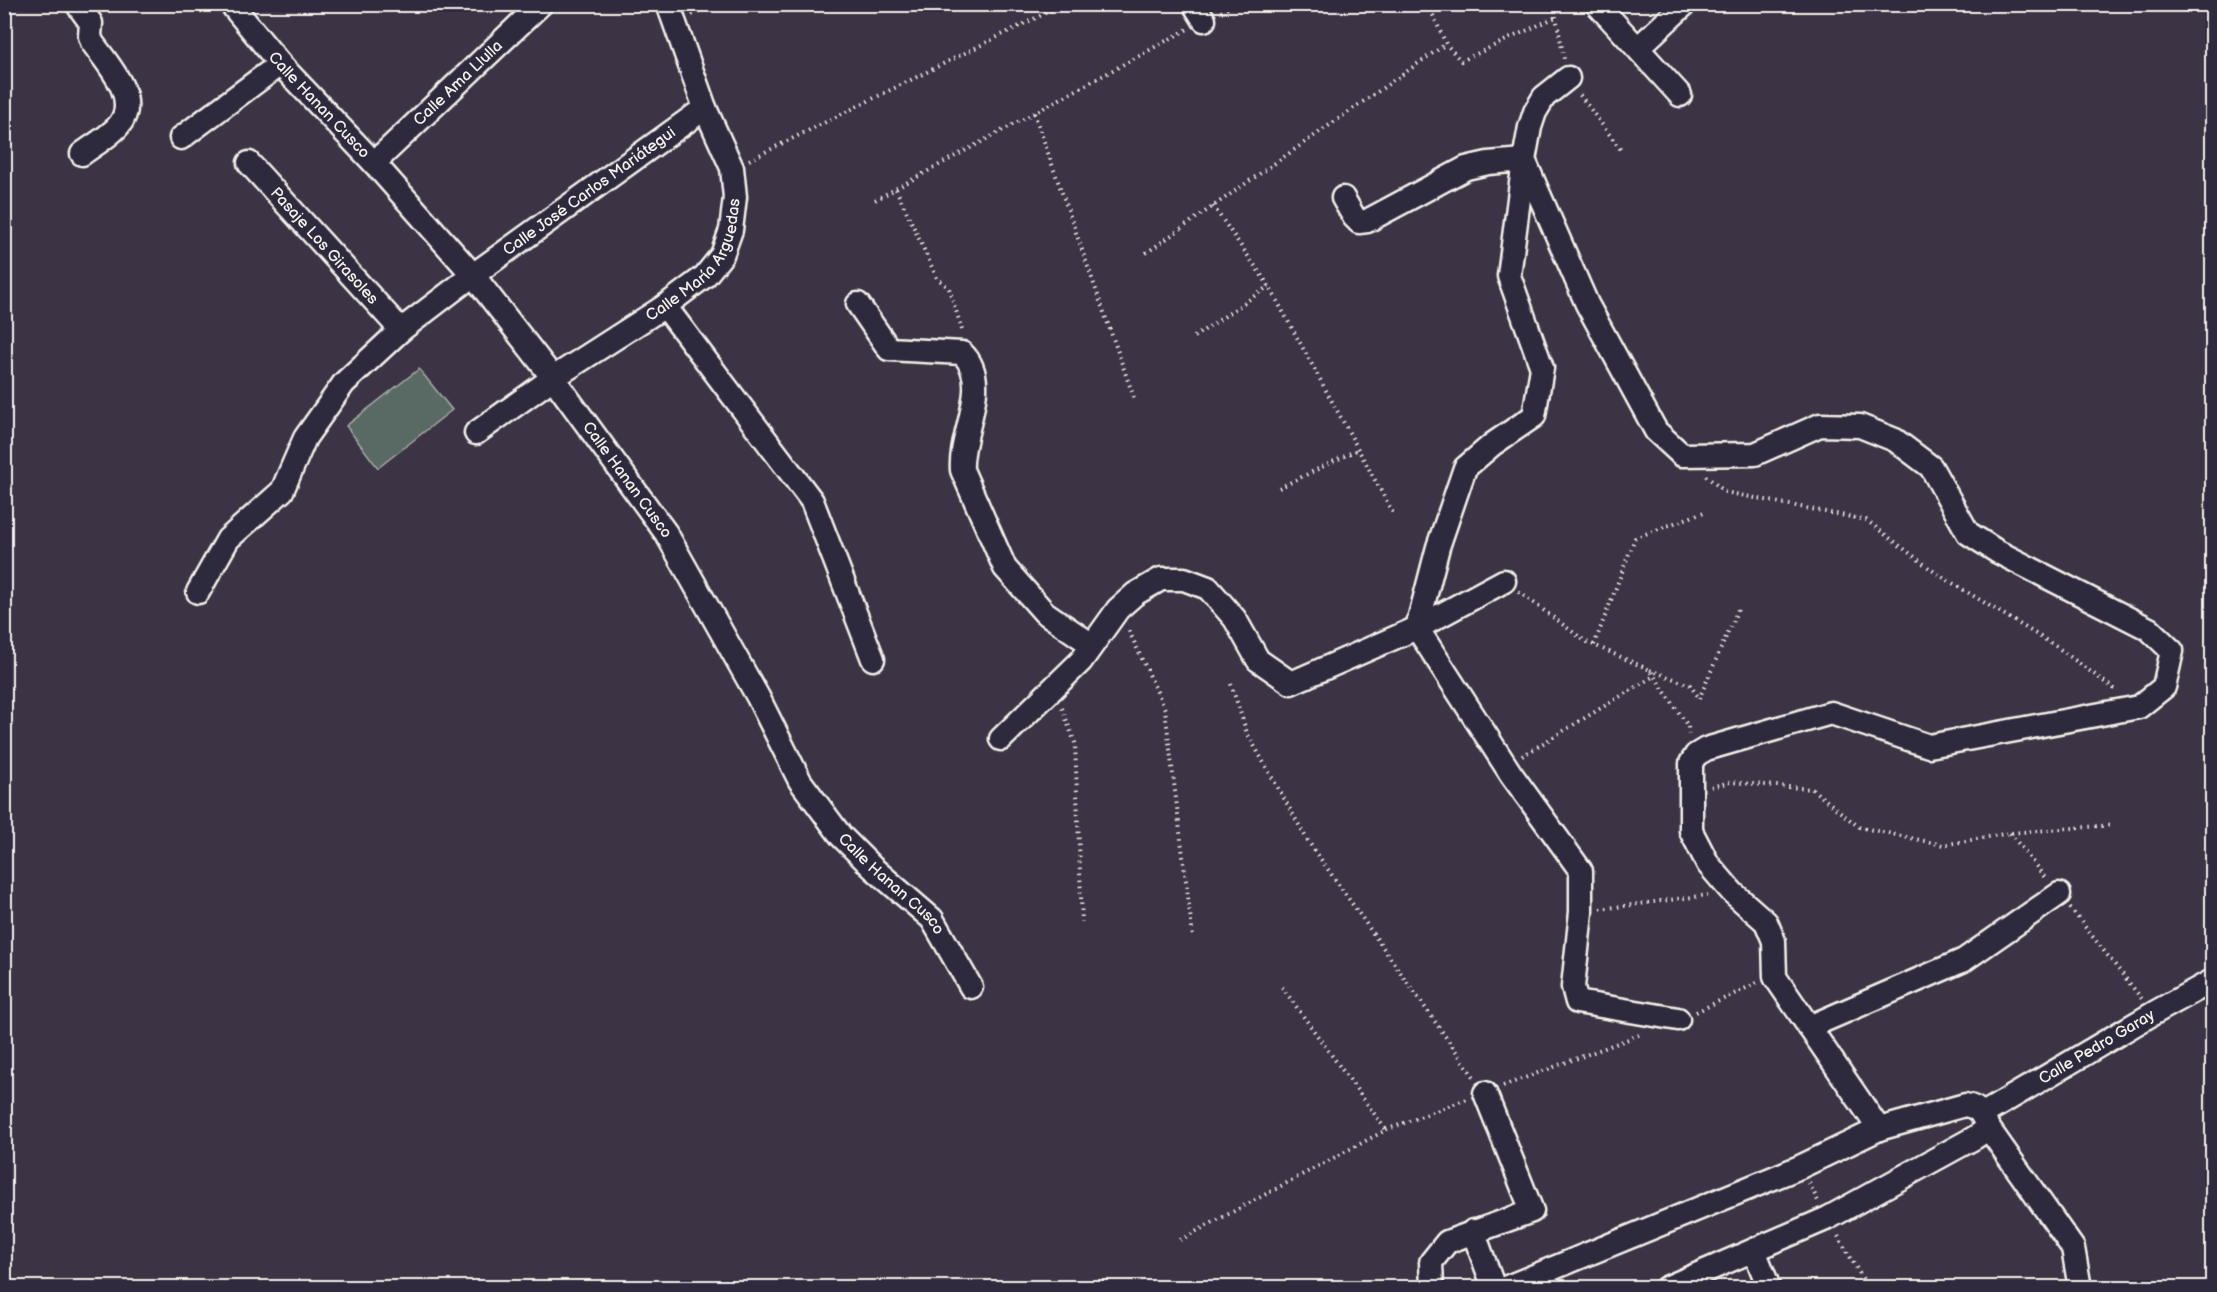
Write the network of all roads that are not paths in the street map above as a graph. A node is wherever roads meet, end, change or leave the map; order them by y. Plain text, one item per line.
1 (77, 4) edge
2 (231, 4) edge
3 (541, 4) edge
4 (668, 4) edge
5 (1597, 4) edge
6 (1685, 4) edge
7 (1638, 48) junction
8 (280, 64) junction
9 (1568, 78) dead end
10 (1680, 94) dead end
11 (705, 108) junction
12 (181, 138) dead end
13 (82, 154) dead end
14 (1524, 160) junction
15 (249, 163) dead end
16 (374, 163) junction
17 (1343, 198) dead end
18 (473, 275) junction
19 (858, 304) dead end
20 (665, 306) junction
21 (401, 330) junction
22 (553, 378) junction
23 (476, 433) dead end
24 (1504, 581) road end
25 (198, 592) dead end
26 (1417, 628) junction
27 (1092, 645) junction
28 (873, 659) dead end
29 (1001, 739) dead end
30 (2059, 894) road end
31 (2212, 981) edge
32 (971, 987) dead end
33 (1678, 1020) dead end
34 (1809, 1027) junction
35 (1485, 1093) road end
36 (1985, 1120) junction
37 (1879, 1129) junction
38 (1473, 1231) junction
39 (1754, 1250) junction
40 (1432, 1287) edge
41 (1494, 1287) edge
42 (1505, 1287) edge
43 (1666, 1287) edge
44 (1769, 1287) edge
45 (2080, 1287) edge

1 - 13 street
2 - 8 street, Calle Hanan Cusco
3 - 16 street, Calle Ama Llulla
4 - 11 street, Calle María Arguedas
5 - 7 street
6 - 7 street
7 - 10 street
8 - 12 street
8 - 16 street, Calle Hanan Cusco
9 - 14 street
11 - 18 street, Calle José Carlos Mariátegui
11 - 20 street, Calle María Arguedas
14 - 17 street
14 - 26 street
14 - 34 street
15 - 21 street, Pasaje Los Girasoles
16 - 18 street, Calle Hanan Cusco
18 - 21 street, Calle José Carlos Mariátegui
18 - 22 street, Calle Hanan Cusco
19 - 27 street
20 - 22 street, Calle María Arguedas
20 - 28 street
21 - 25 street, Calle José Carlos Mariátegui
22 - 23 street, Calle María Arguedas
22 - 32 street, Calle Hanan Cusco
24 - 26 street
26 - 27 street
26 - 33 street
27 - 29 street
30 - 34 street
31 - 36 street, Calle Pedro Garay
34 - 37 street
35 - 38 street
36 - 37 street
36 - 39 street, Calle Pedro Garay
36 - 45 street
37 - 42 street
38 - 40 street
38 - 41 street
39 - 43 street, Calle Pedro Garay
39 - 44 street

